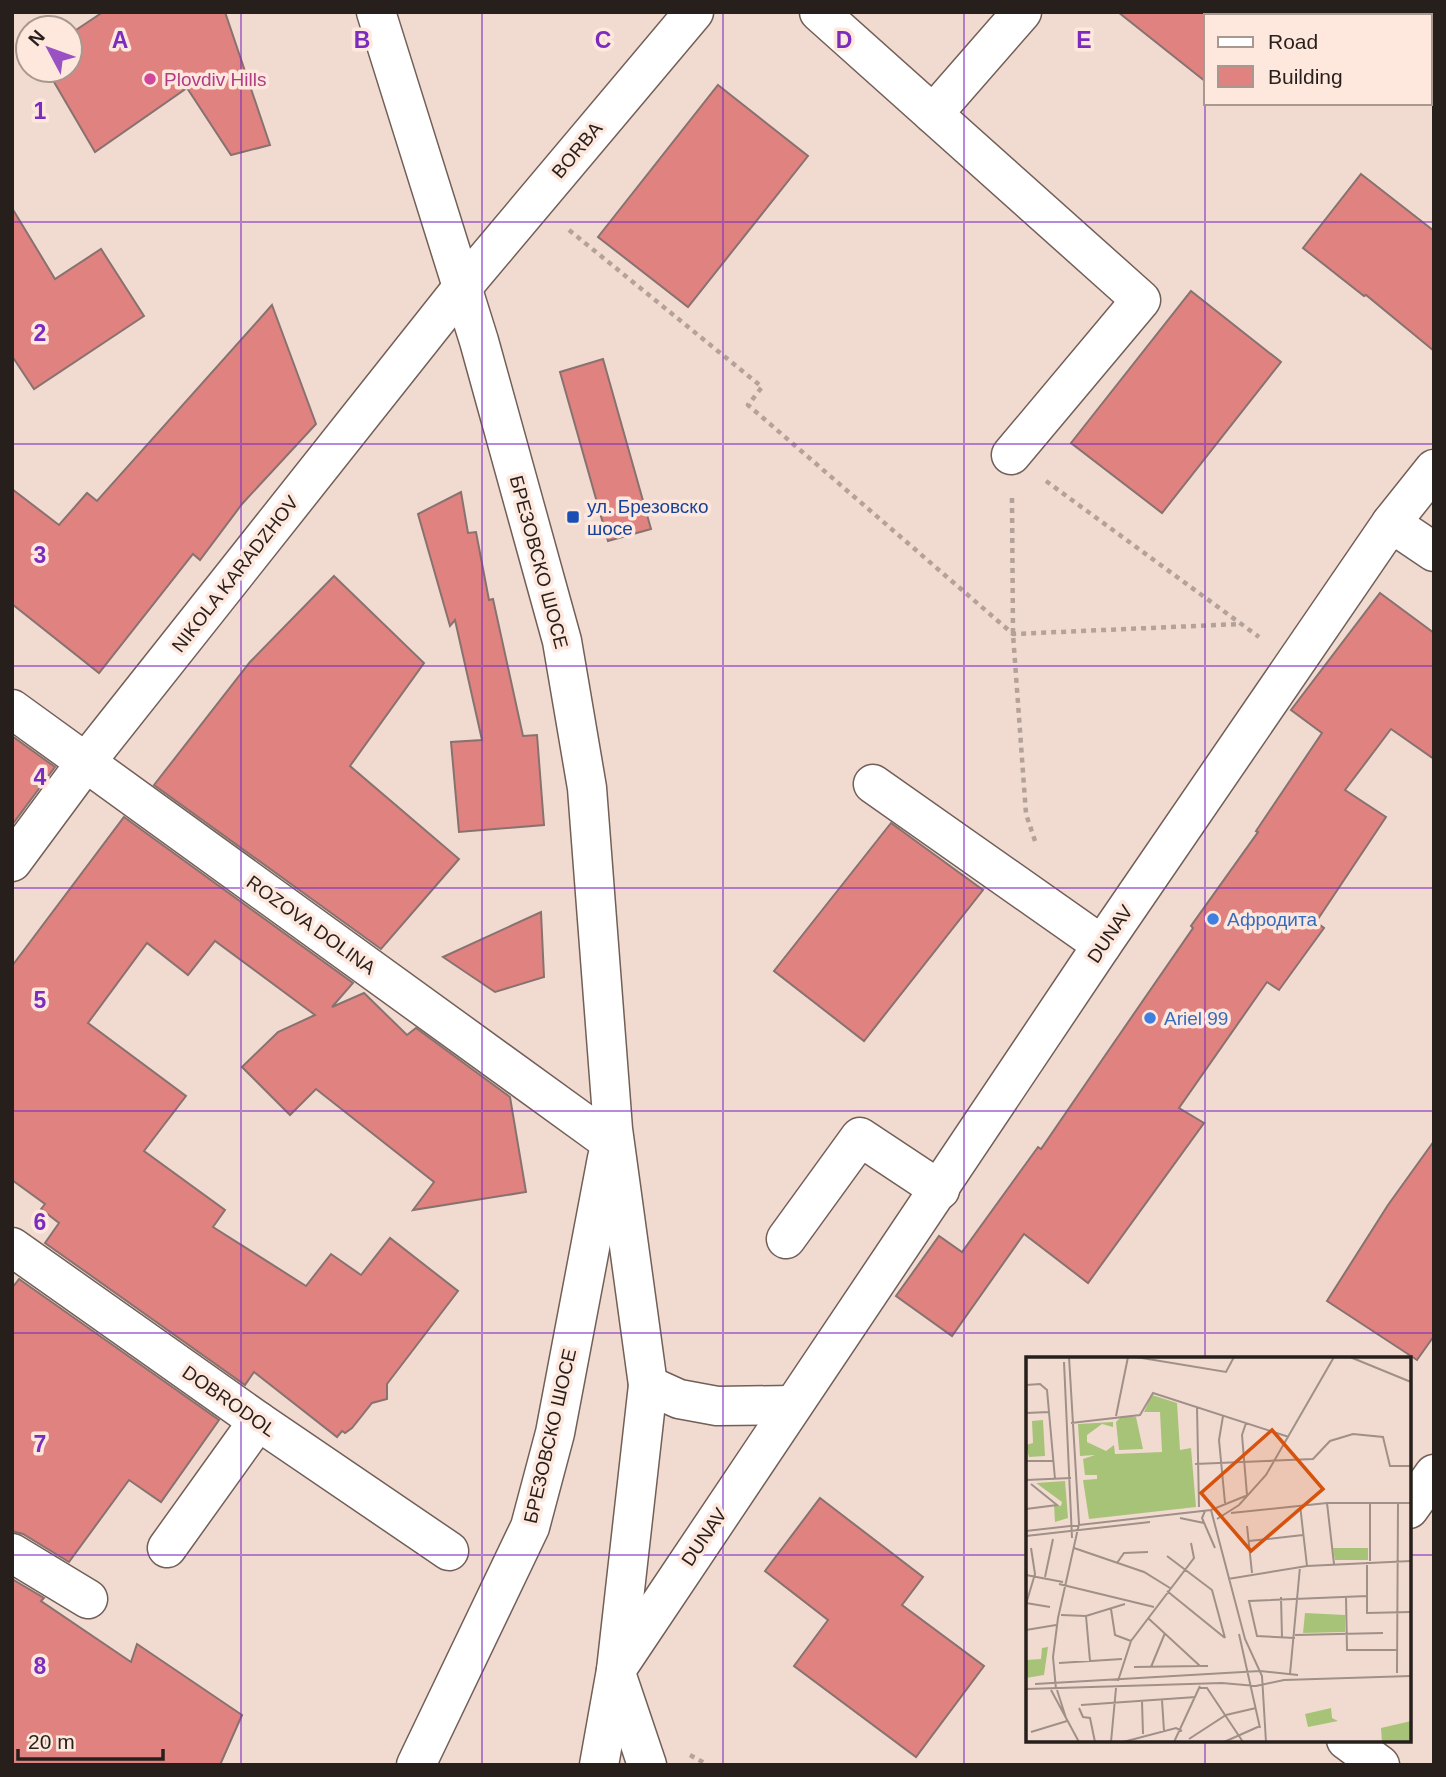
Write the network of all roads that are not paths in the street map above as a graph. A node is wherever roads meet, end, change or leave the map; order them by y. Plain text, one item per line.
1 (376, 12) edge
2 (694, 12) edge
3 (819, 12) edge
4 (1022, 12) edge
5 (933, 114) junction
6 (461, 289) junction
7 (1011, 455) road end
8 (1434, 469) edge
9 (1391, 523) junction
10 (1434, 552) edge
11 (12, 709) edge
12 (86, 762) junction
13 (873, 784) dead end
14 (12, 862) edge
15 (1102, 945) junction
16 (612, 1135) junction
17 (940, 1190) junction
18 (786, 1239) dead end
19 (12, 1247) edge
20 (648, 1385) junction
21 (792, 1405) junction
22 (258, 1422) junction
23 (1434, 1474) edge
24 (1411, 1506) edge
25 (167, 1548) dead end
26 (449, 1551) dead end
27 (12, 1553) edge
28 (89, 1599) dead end
29 (616, 1670) junction
30 (1349, 1742) edge
31 (416, 1765) edge
32 (599, 1765) edge
33 (647, 1765) edge
34 (1380, 1765) edge

1 - 6 street, БРЕЗОВСКО ШОСЕ
2 - 6 street, BORBA
3 - 5 street
4 - 5 street
5 - 7 street
6 - 12 street, NIKOLA KARADZHOV
6 - 16 street, БРЕЗОВСКО ШОСЕ
8 - 9 street, DUNAV
9 - 10 street
9 - 15 street, DUNAV
11 - 12 street, ROZOVA DOLINA
12 - 14 street, NIKOLA KARADZHOV
12 - 16 street, ROZOVA DOLINA
13 - 15 street
15 - 17 street, DUNAV
16 - 20 street, БРЕЗОВСКО ШОСЕ
16 - 31 street, БРЕЗОВСКО ШОСЕ
17 - 18 street
17 - 21 street, DUNAV
19 - 22 street, DOBRODOL
20 - 21 street
20 - 29 street, БРЕЗОВСКО ШОСЕ
21 - 29 street, DUNAV
22 - 25 street
22 - 26 street, DOBRODOL
23 - 24 street
27 - 28 street
29 - 32 street, БРЕЗОВСКО ШОСЕ
29 - 33 street
30 - 34 street

